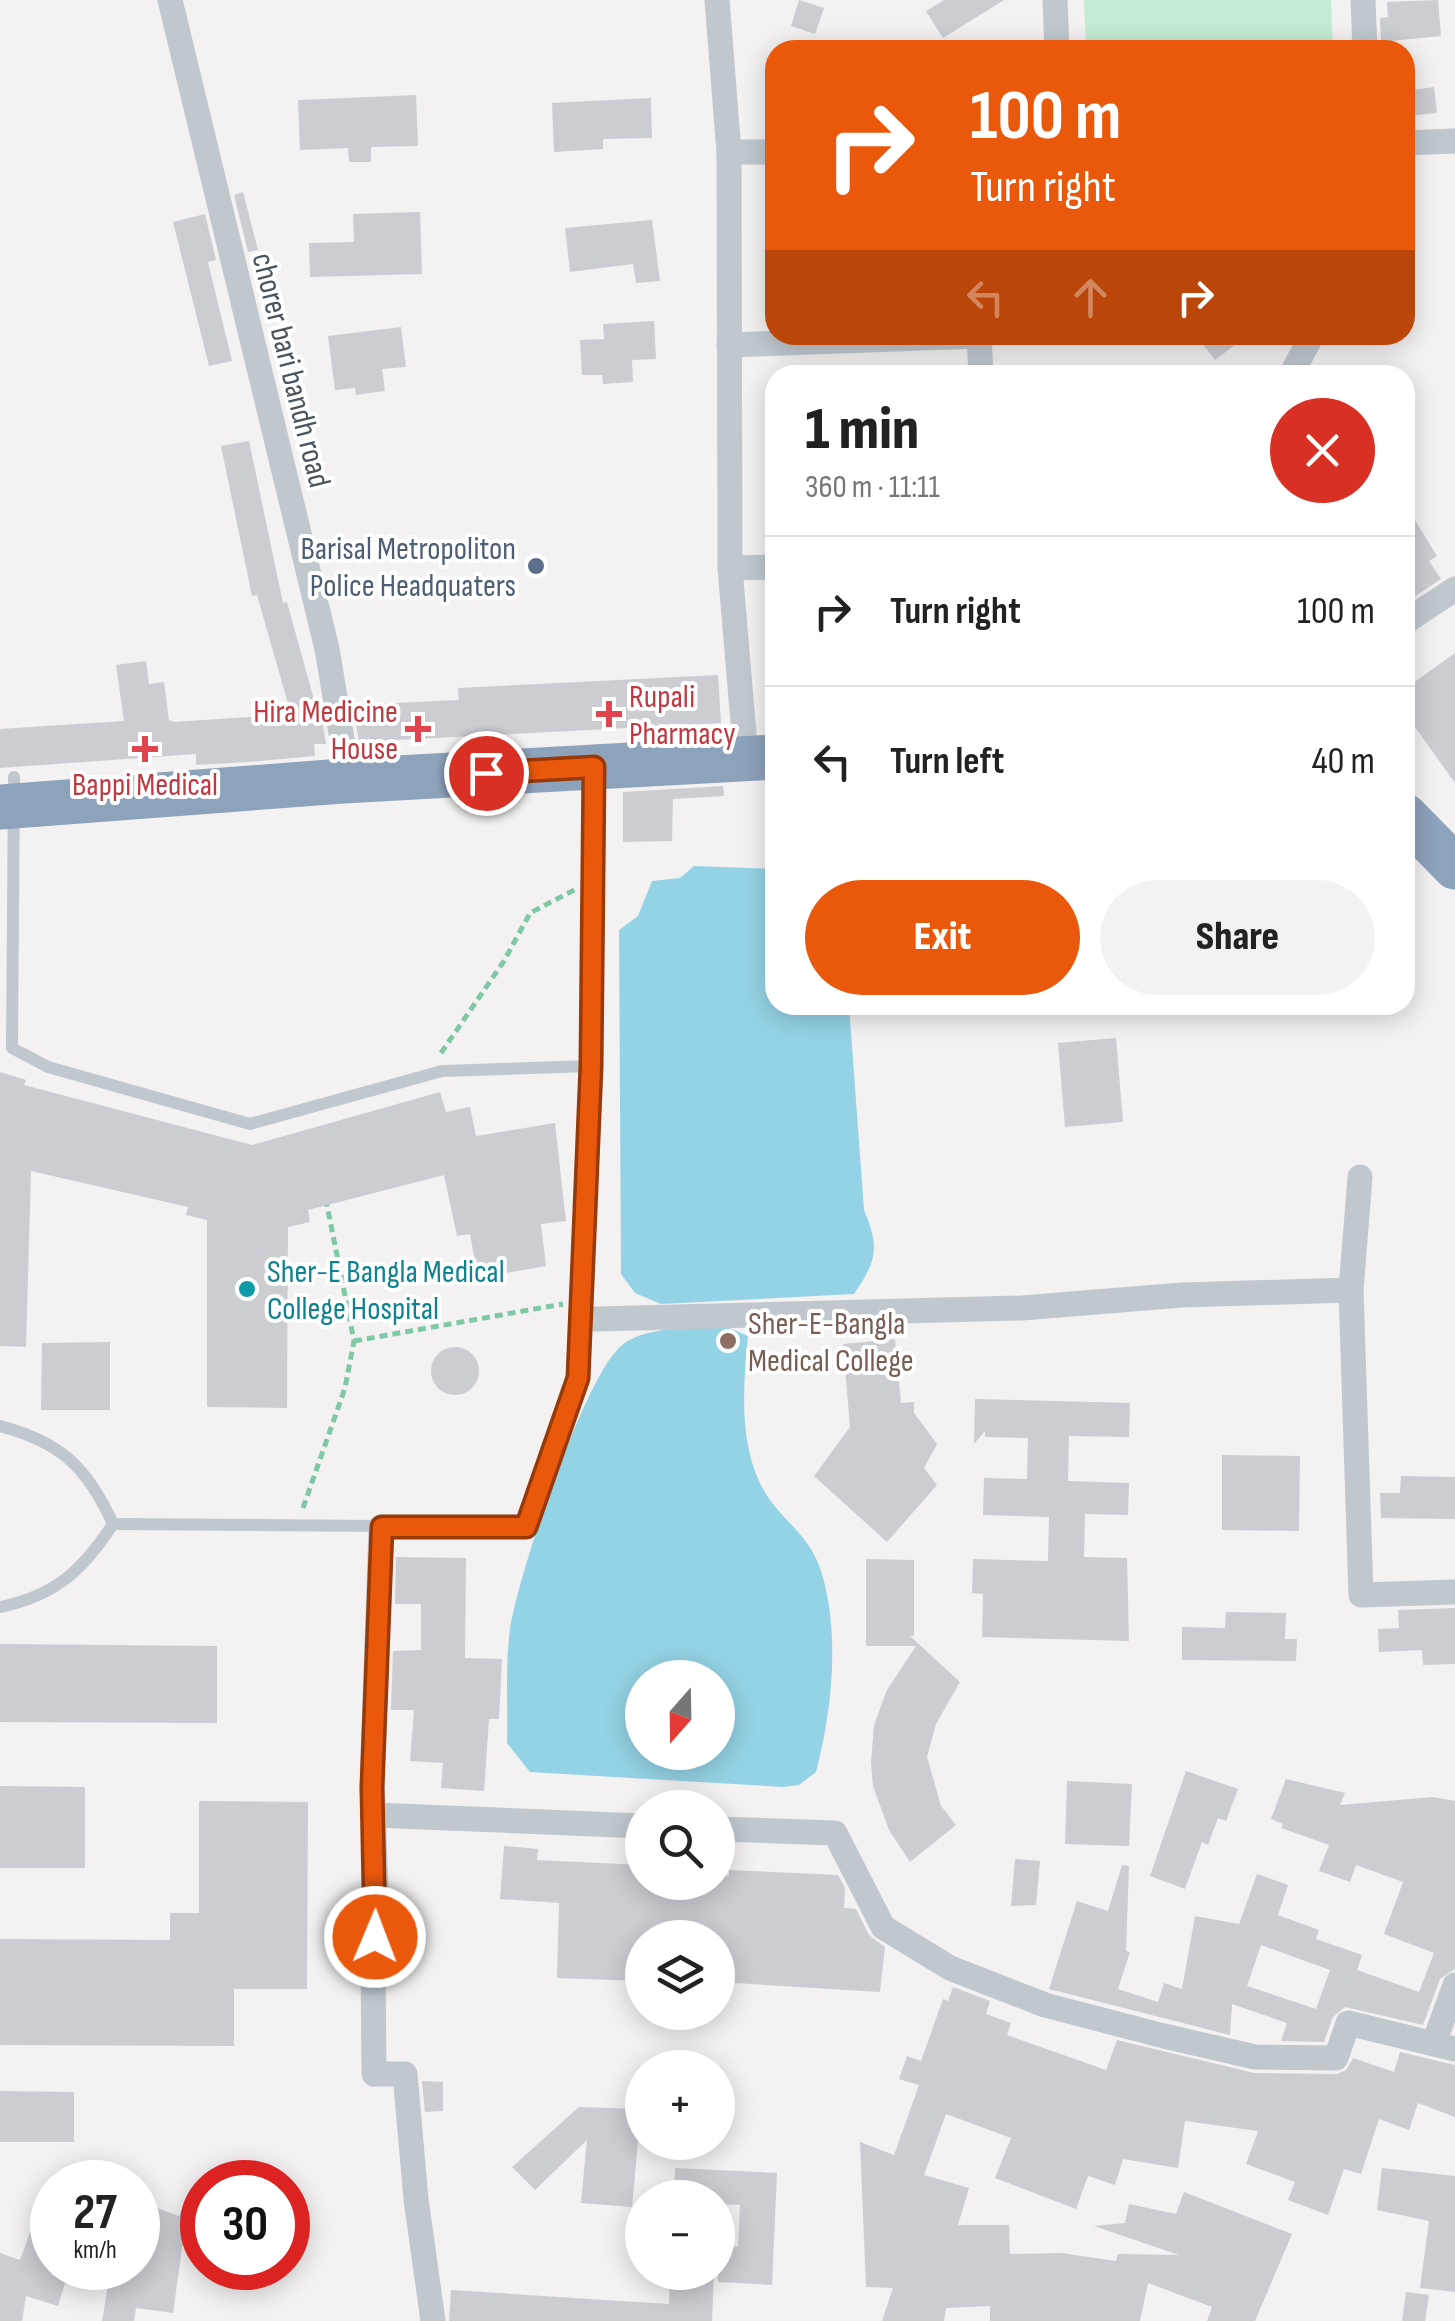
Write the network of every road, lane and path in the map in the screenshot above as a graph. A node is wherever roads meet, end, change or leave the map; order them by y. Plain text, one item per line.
1 (170, 0) edge
2 (717, 0) edge
3 (1054, 0) edge
4 (1363, 0) edge
5 (1056, 40) edge
6 (1364, 40) edge
7 (1455, 141) edge
8 (1415, 142) edge
9 (728, 152) junction
10 (765, 152) edge
11 (765, 344) edge
12 (730, 345) junction
13 (765, 567) edge
14 (730, 568) junction
15 (1455, 589) edge
16 (1415, 615) edge
17 (760, 745) edge
18 (344, 757) junction
19 (593, 762) junction
20 (7, 792) edge
21 (1415, 796) edge
22 (1415, 826) edge
23 (1455, 830) edge
24 (1455, 867) edge
25 (595, 880) junction
26 (6, 1047) edge
27 (591, 1066) junction
28 (442, 1071) junction
29 (1360, 1177) dead end
30 (327, 1205) dead end
31 (1351, 1290) junction
32 (590, 1310) junction
33 (354, 1341) junction
34 (0, 1426) edge
35 (113, 1524) junction
36 (297, 1525) junction
37 (382, 1527) junction
38 (1455, 1592) edge
39 (0, 1607) edge
40 (373, 1816) junction
41 (625, 1825) edge
42 (735, 1830) edge
43 (1455, 1986) edge
44 (1444, 2046) edge
45 (433, 2321) edge

1 - 18 street, chorer bari bandh road
2 - 9 street
3 - 5 street
4 - 6 street
7 - 8 street
9 - 10 street
9 - 12 street
11 - 12 street
12 - 14 street
13 - 14 street
14 - 17 street
15 - 16 street
17 - 18 highway
17 - 19 highway
18 - 20 highway
19 - 20 highway
19 - 25 lane
20 - 26 lane
21 - 23 highway
22 - 24 highway
25 - 27 lane
25 - 28 path
26 - 28 lane
27 - 28 lane
27 - 32 lane
29 - 31 street
30 - 33 path
31 - 32 street
31 - 38 street
32 - 33 path
32 - 37 lane
33 - 36 path
34 - 35 lane
35 - 36 lane
35 - 39 lane
36 - 37 lane
37 - 40 street
40 - 41 street
40 - 45 street
42 - 44 street
43 - 44 street

